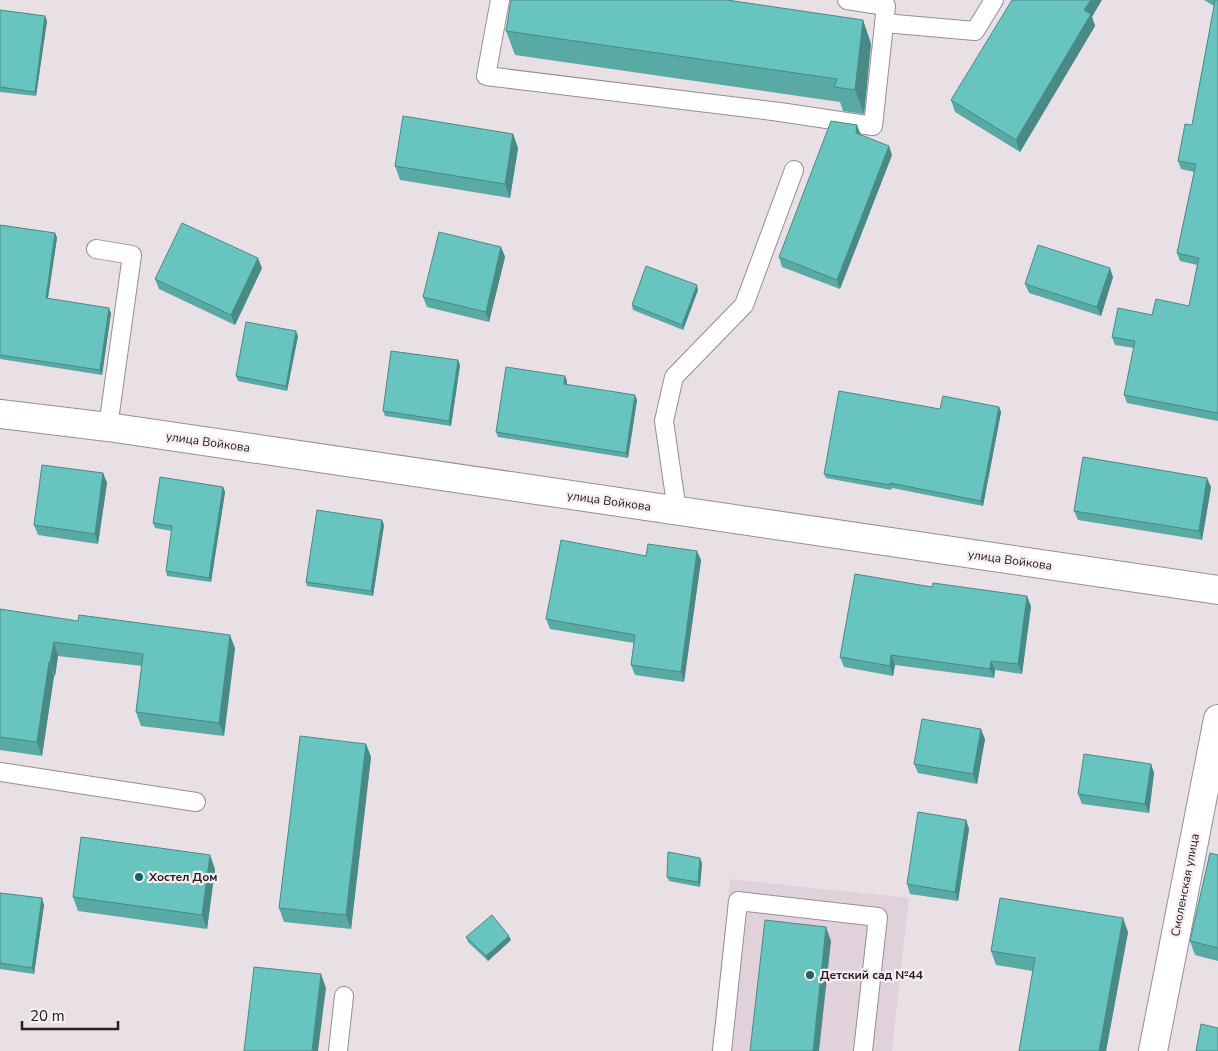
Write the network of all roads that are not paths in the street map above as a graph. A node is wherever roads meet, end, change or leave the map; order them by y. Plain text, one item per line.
1 (500, 0) edge
2 (847, 0) edge
3 (994, 0) edge
4 (884, 23) junction
5 (794, 170) dead end
6 (96, 250) dead end
7 (0, 414) edge
8 (108, 427) junction
9 (677, 511) junction
10 (1218, 590) edge
11 (1218, 718) edge
12 (0, 772) edge
13 (196, 802) dead end
14 (344, 996) dead end
15 (338, 1051) edge
16 (722, 1051) edge
17 (863, 1051) edge
18 (1153, 1051) edge

1 - 4 lane
2 - 4 lane
3 - 4 lane
5 - 9 lane
6 - 8 lane
7 - 8 street, улица Войкова
8 - 9 street, улица Войкова
9 - 10 street, улица Войкова
11 - 18 street, Смоленская улица
12 - 13 lane
14 - 15 lane
16 - 17 lane

